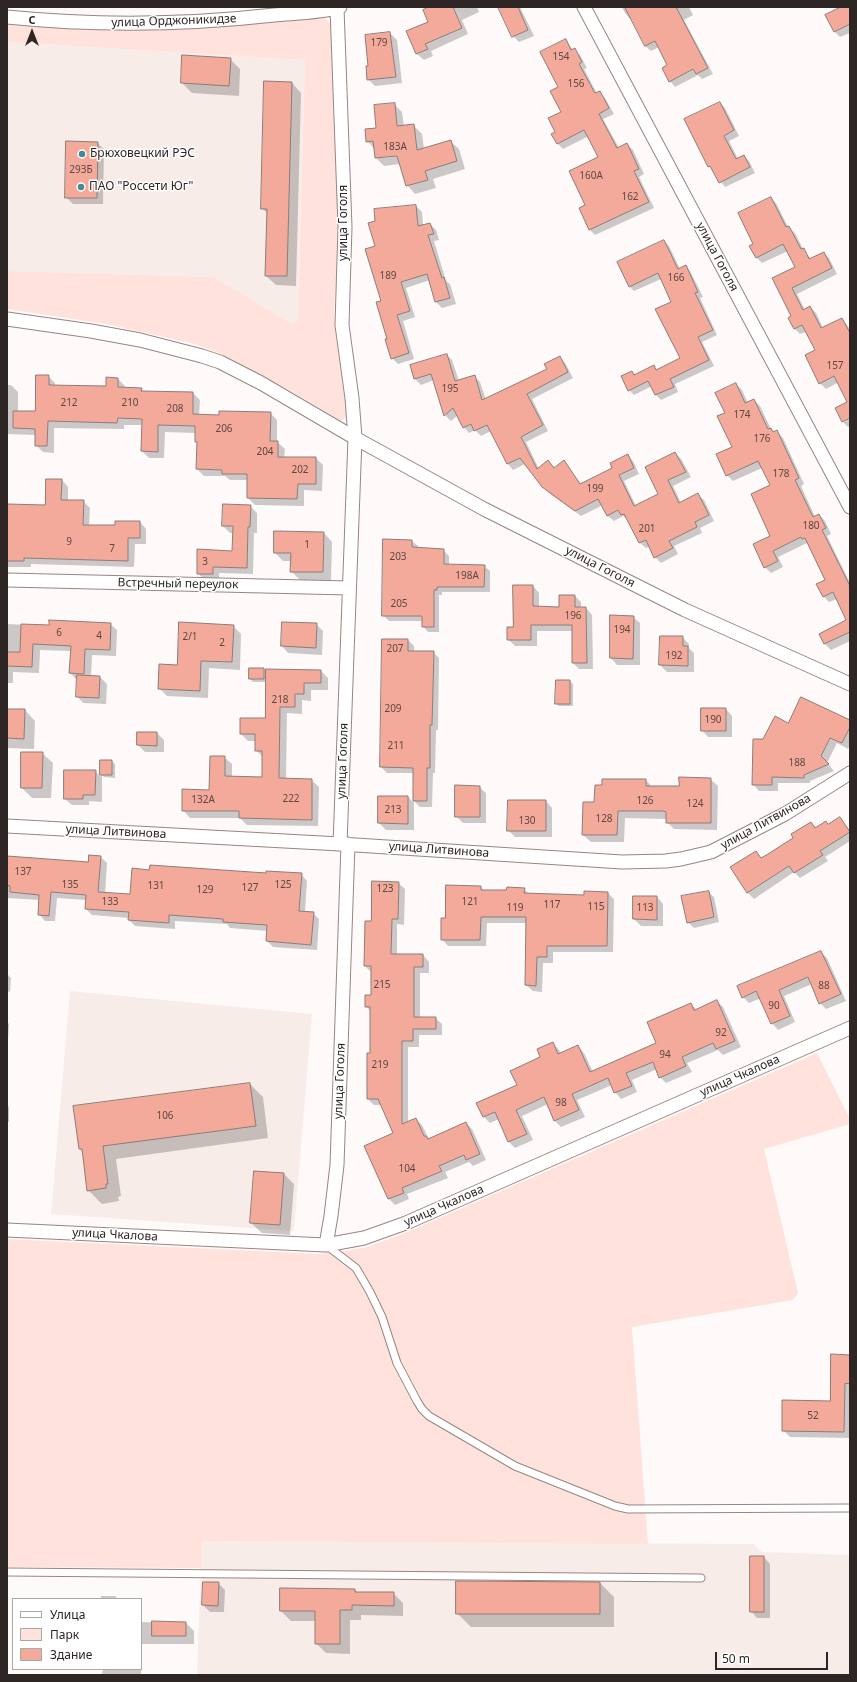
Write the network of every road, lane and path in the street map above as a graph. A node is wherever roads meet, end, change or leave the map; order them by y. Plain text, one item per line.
1 (584, 7) edge
2 (333, 8) edge
3 (7, 17) edge
4 (7, 319) edge
5 (355, 438) junction
6 (850, 507) edge
7 (7, 580) edge
8 (349, 588) junction
9 (850, 684) edge
10 (850, 773) edge
11 (7, 826) edge
12 (344, 844) junction
13 (850, 1028) edge
14 (7, 1230) edge
15 (326, 1245) junction
16 (850, 1508) edge
17 (7, 1572) edge
18 (701, 1578) dead end

1 - 6 street, улица Гоголя
2 - 3 street, улица Орджоникидзе
2 - 5 street, улица Гоголя
4 - 5 street, улица Гоголя
5 - 8 street, улица Гоголя
5 - 9 street, улица Гоголя
7 - 8 street, Встречный переулок
8 - 12 street, улица Гоголя
10 - 12 street, улица Литвинова
11 - 12 street, улица Литвинова
12 - 15 street, улица Гоголя
13 - 15 street, улица Чкалова
14 - 15 street, улица Чкалова
15 - 16 lane
17 - 18 lane

